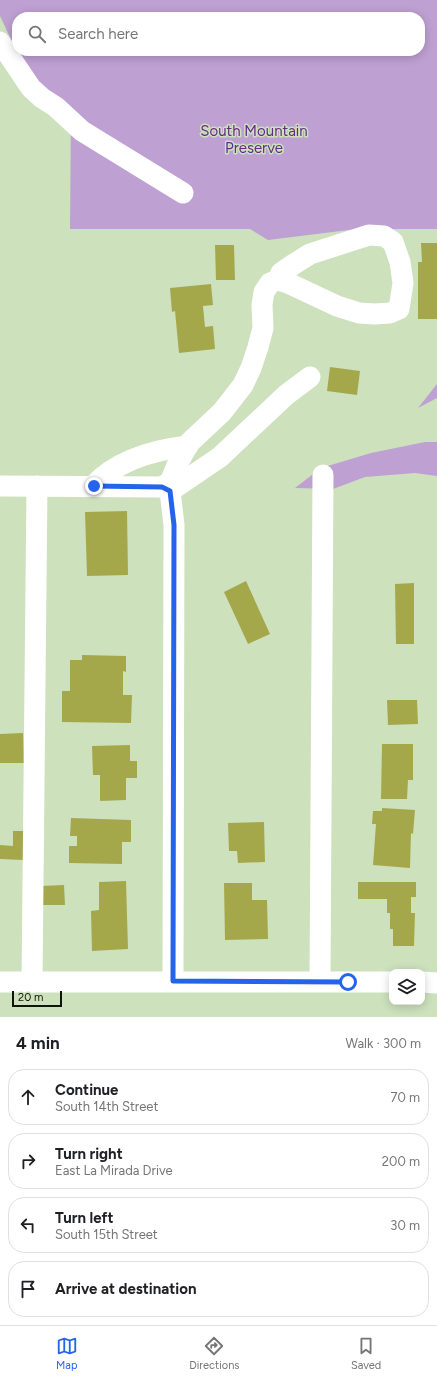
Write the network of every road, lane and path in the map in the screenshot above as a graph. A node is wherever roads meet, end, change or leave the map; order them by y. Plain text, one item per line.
1 (0, 42) edge
2 (183, 193) dead end
3 (278, 280) junction
4 (310, 377) dead end
5 (188, 446) junction
6 (323, 475) dead end
7 (0, 486) edge
8 (37, 486) junction
9 (94, 486) junction
10 (166, 489) junction
11 (173, 981) junction
12 (320, 981) junction
13 (0, 982) edge
14 (32, 982) junction
15 (389, 982) edge
16 (425, 982) edge
17 (437, 983) edge

1 - 2 street
3 - 3 street
3 - 5 street
4 - 10 street
5 - 9 street
5 - 10 street
6 - 12 street
7 - 8 street
8 - 9 street
8 - 14 street
9 - 10 street
10 - 11 street
11 - 12 street
11 - 14 street
12 - 15 street
13 - 14 street
16 - 17 street

